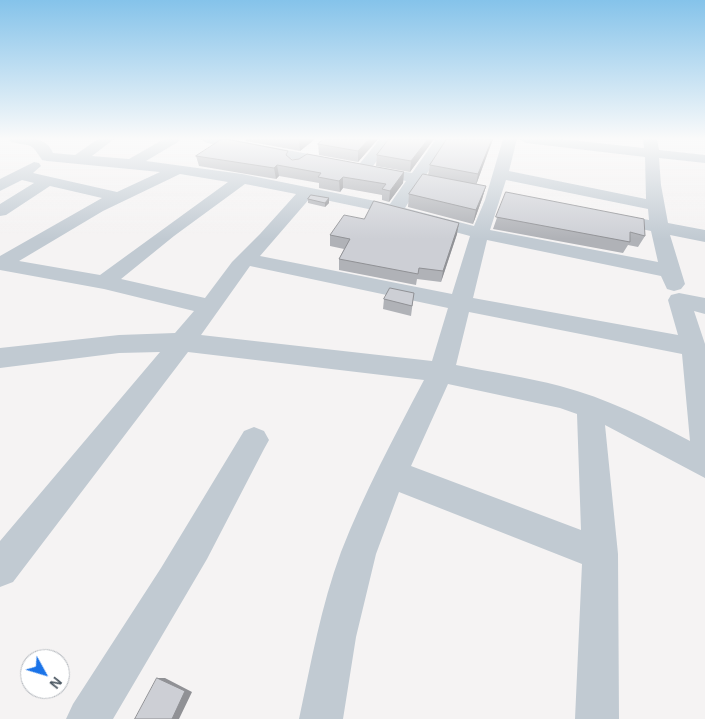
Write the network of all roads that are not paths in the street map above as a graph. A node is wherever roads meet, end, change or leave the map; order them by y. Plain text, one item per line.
1 (24, 173) edge
2 (171, 173) edge
3 (201, 173) edge
4 (289, 173) edge
5 (388, 173) edge
6 (420, 173) edge
7 (497, 173) edge
8 (653, 173) edge
9 (20, 175) junction
10 (416, 178) junction
11 (242, 179) junction
12 (48, 181) junction
13 (0, 186) edge
14 (276, 186) junction
15 (491, 189) junction
16 (307, 191) junction
17 (118, 197) junction
18 (656, 206) junction
19 (0, 211) edge
20 (394, 211) junction
21 (601, 216) edge
22 (659, 228) junction
23 (480, 233) junction
24 (705, 236) edge
25 (246, 259) junction
26 (0, 264) edge
27 (670, 270) junction
28 (104, 282) junction
29 (678, 300) junction
30 (460, 303) junction
31 (705, 306) edge
32 (210, 307) junction
33 (182, 342) junction
34 (0, 358) edge
35 (699, 363) edge
36 (441, 372) junction
37 (590, 407) junction
38 (254, 440) dead end
39 (705, 446) edge
40 (705, 464) edge
41 (392, 474) junction
42 (600, 554) junction
43 (0, 569) edge
44 (88, 719) edge
45 (322, 719) edge
46 (597, 719) edge

1 - 9 street
2 - 17 street
3 - 11 street
4 - 14 street
5 - 10 street
6 - 10 street
7 - 15 street
8 - 18 street
9 - 12 street
9 - 13 street
10 - 15 street
10 - 20 street
11 - 14 street
11 - 28 street
12 - 17 street
12 - 19 street
14 - 16 street
15 - 18 street
15 - 23 street
16 - 20 street
16 - 25 street
17 - 26 street
18 - 22 street
20 - 23 street
21 - 22 street
22 - 24 street
22 - 27 street
23 - 27 street
23 - 30 street
25 - 30 street
25 - 32 street
26 - 28 street
27 - 29 street
28 - 32 street
29 - 31 street
29 - 35 street
30 - 35 street
30 - 36 street
32 - 33 street
33 - 34 street
33 - 36 street
33 - 43 street
35 - 39 street
36 - 37 street
36 - 41 street
37 - 40 street
37 - 42 street
38 - 44 street
41 - 42 street
41 - 45 street
42 - 46 street

